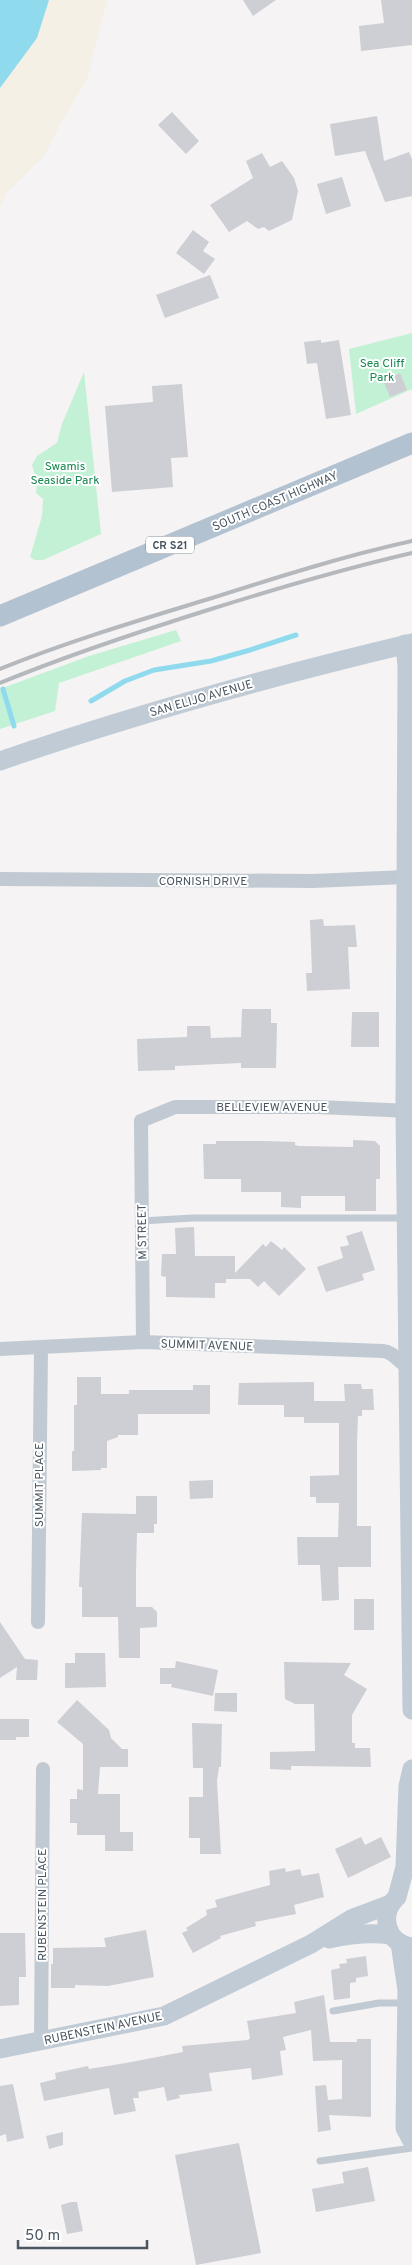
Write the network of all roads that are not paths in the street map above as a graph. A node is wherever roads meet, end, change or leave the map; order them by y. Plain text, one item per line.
1 (412, 443) edge
2 (0, 616) edge
3 (408, 644) edge
4 (0, 761) edge
5 (408, 868) edge
6 (0, 879) edge
7 (408, 1111) edge
8 (141, 1121) joint
9 (406, 1218) junction
10 (141, 1221) junction
11 (143, 1342) junction
12 (0, 1349) edge
13 (40, 1349) junction
14 (410, 1368) edge
15 (38, 1622) dead end
16 (412, 1632) edge
17 (412, 1710) edge
18 (43, 1769) dead end
19 (412, 1769) edge
20 (400, 1897) edge
21 (401, 1942) edge
22 (311, 1944) junction
23 (407, 2003) junction
24 (333, 2011) dead end
25 (41, 2041) junction
26 (0, 2049) edge
27 (412, 2141) edge
28 (412, 2148) edge
29 (320, 2161) dead end

1 - 2 main road, SOUTH COAST HIGHWAY / CR S21
3 - 4 main road, SAN ELIJO AVENUE
3 - 5 main road
5 - 6 street, CORNISH DRIVE
5 - 7 main road
7 - 8 street, BELLEVIEW AVENUE
7 - 9 main road
8 - 10 street, M STREET
9 - 10 lane
9 - 14 main road
10 - 11 street, M STREET
11 - 13 street, SUMMIT AVENUE
11 - 14 street, SUMMIT AVENUE
12 - 13 street, SUMMIT AVENUE
13 - 15 street, SUMMIT PLACE
14 - 16 main road
16 - 17 main road
18 - 25 street, RUBENSTEIN PLACE
19 - 20 main road
20 - 21 main road
20 - 22 main road, RUBENSTEIN AVENUE
21 - 22 main road, RUBENSTEIN AVENUE
21 - 23 main road
22 - 25 main road, RUBENSTEIN AVENUE
23 - 24 lane
23 - 27 main road
25 - 26 main road, RUBENSTEIN AVENUE
28 - 29 lane

